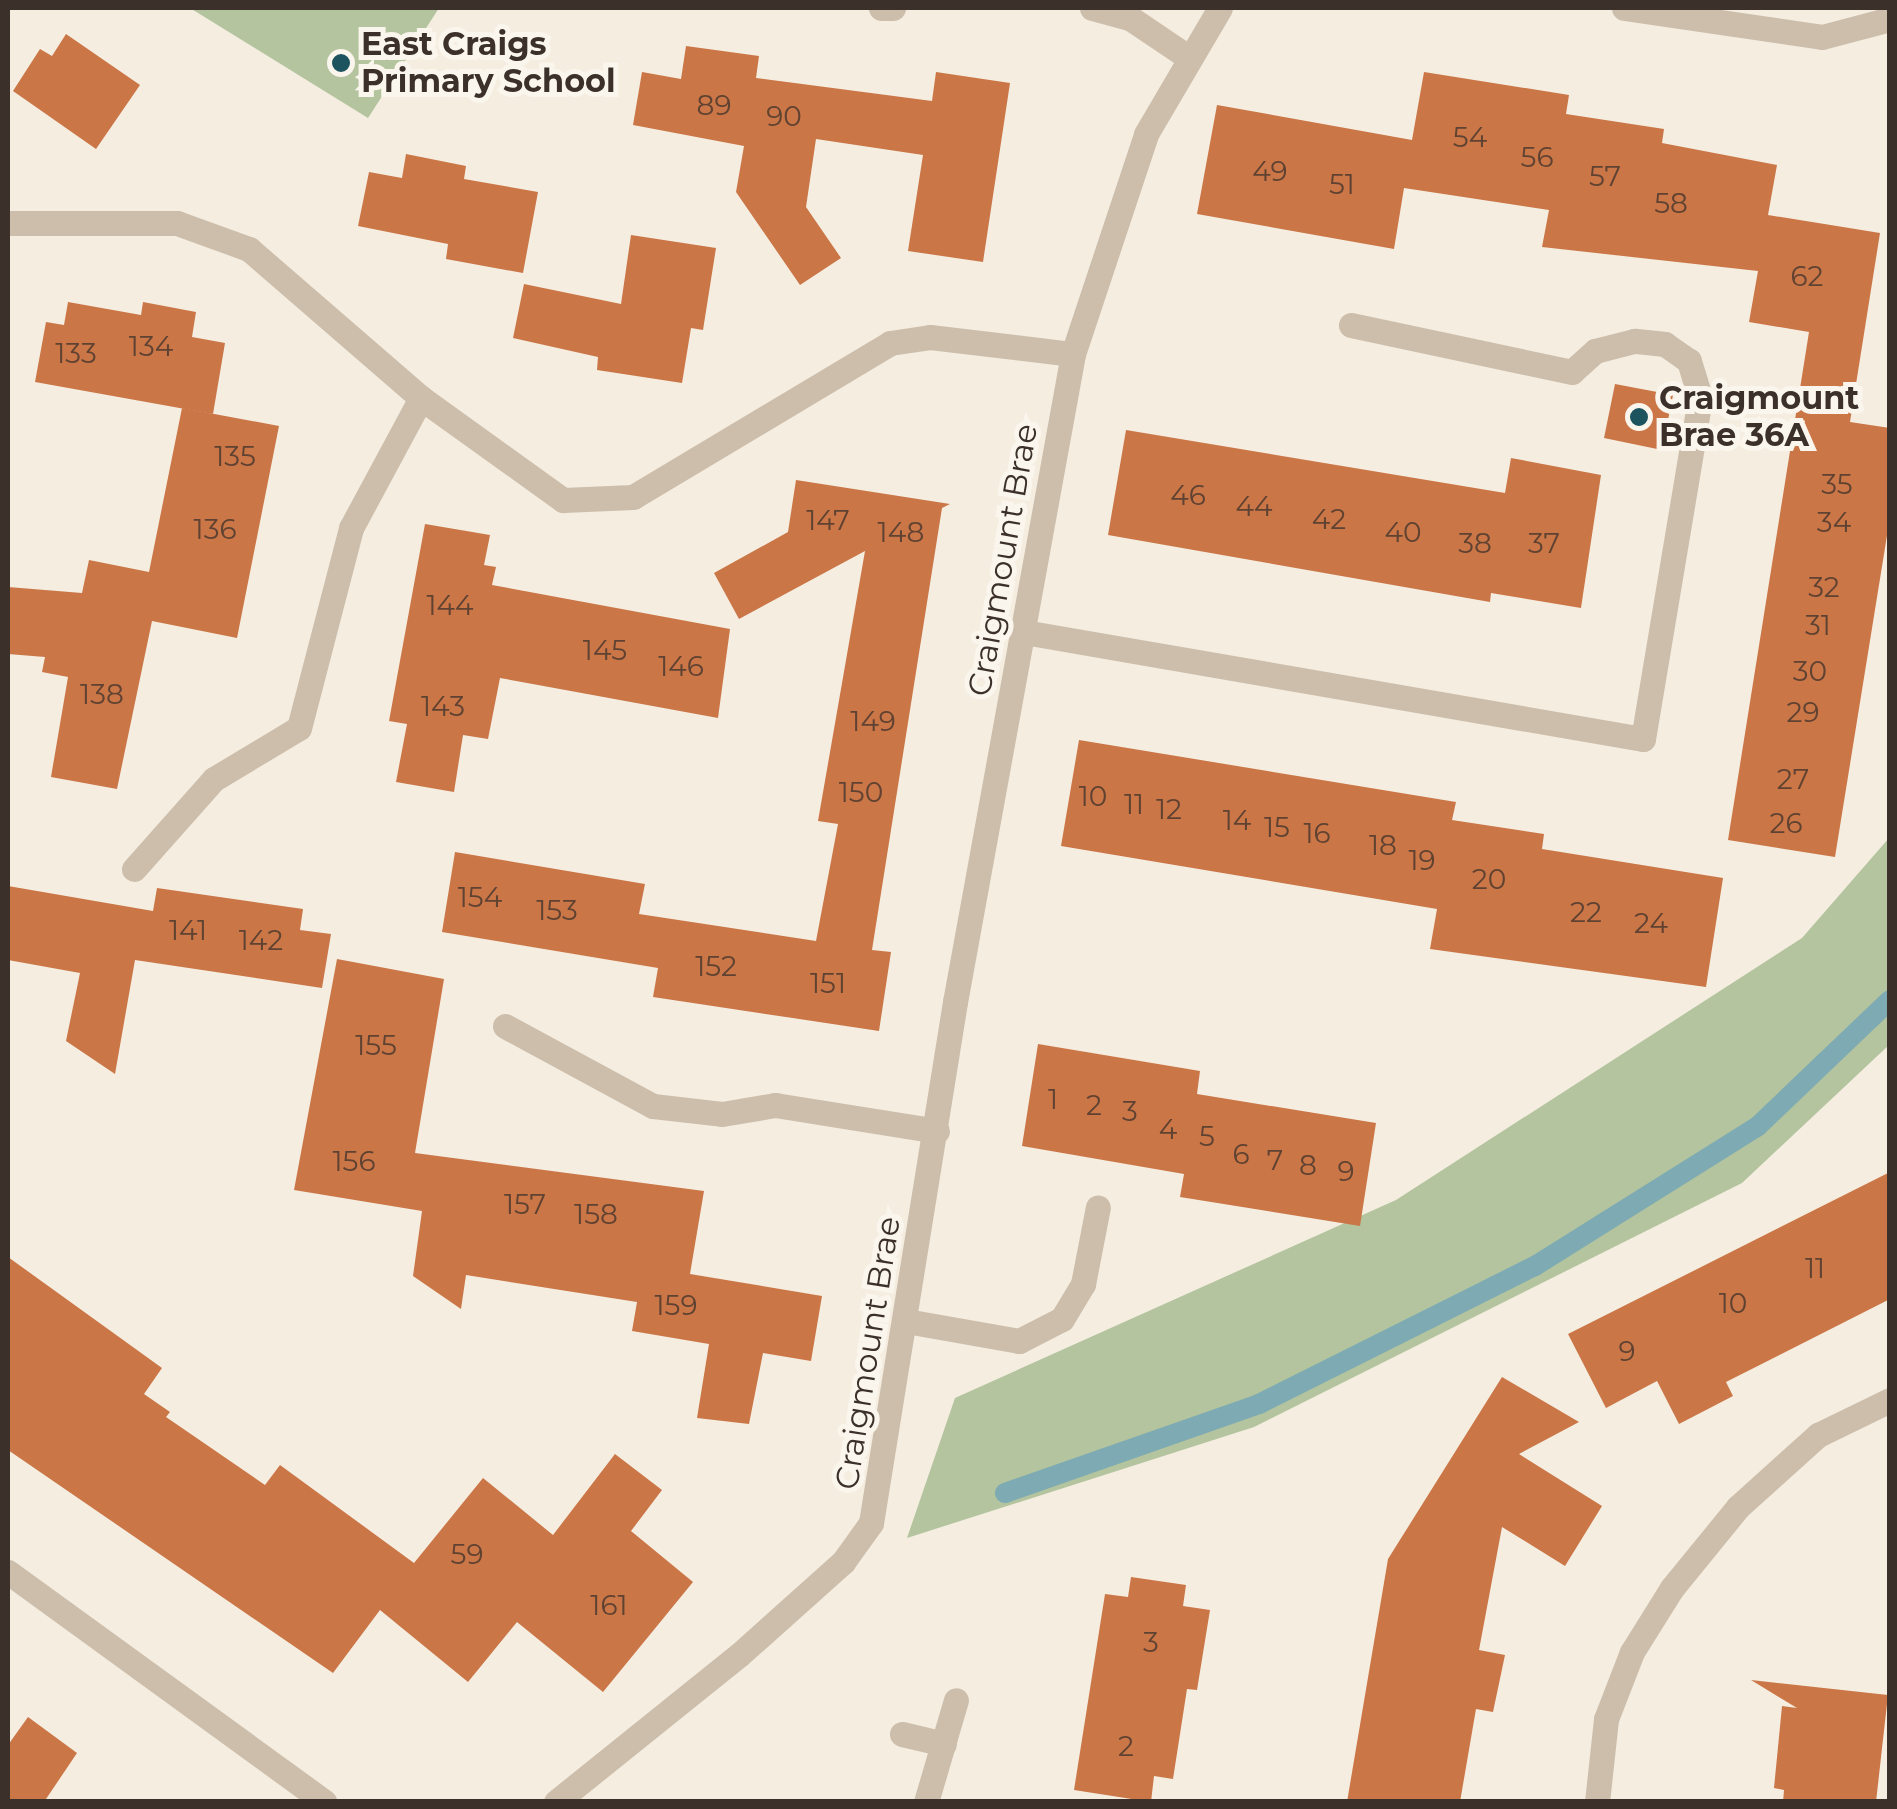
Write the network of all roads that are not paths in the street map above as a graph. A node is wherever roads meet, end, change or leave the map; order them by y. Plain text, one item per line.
1 (881, 8) edge
2 (893, 8) edge
3 (1092, 8) edge
4 (1220, 8) edge
5 (1624, 8) edge
6 (1890, 19) edge
7 (1188, 57) junction
8 (8, 222) edge
9 (1351, 325) dead end
10 (1074, 354) junction
11 (421, 398) junction
12 (1024, 632) junction
13 (134, 869) dead end
14 (505, 1026) dead end
15 (937, 1131) junction
16 (1098, 1207) dead end
17 (906, 1320) junction
18 (1890, 1400) edge
19 (8, 1572) edge
20 (956, 1700) dead end
21 (902, 1734) dead end
22 (944, 1744) junction
23 (324, 1802) edge
24 (556, 1802) edge
25 (926, 1802) edge
26 (1597, 1802) edge

1 - 2 street
3 - 7 street
4 - 7 street, Craigmount Brae
5 - 6 street
7 - 10 street, Craigmount Brae
8 - 11 street
9 - 12 street
10 - 11 street
10 - 12 street, Craigmount Brae
11 - 13 street
12 - 15 street, Craigmount Brae
14 - 15 street
15 - 17 street, Craigmount Brae
16 - 17 street
17 - 24 street, Craigmount Brae
18 - 26 street
19 - 23 street
20 - 22 street
21 - 22 street
22 - 25 street

